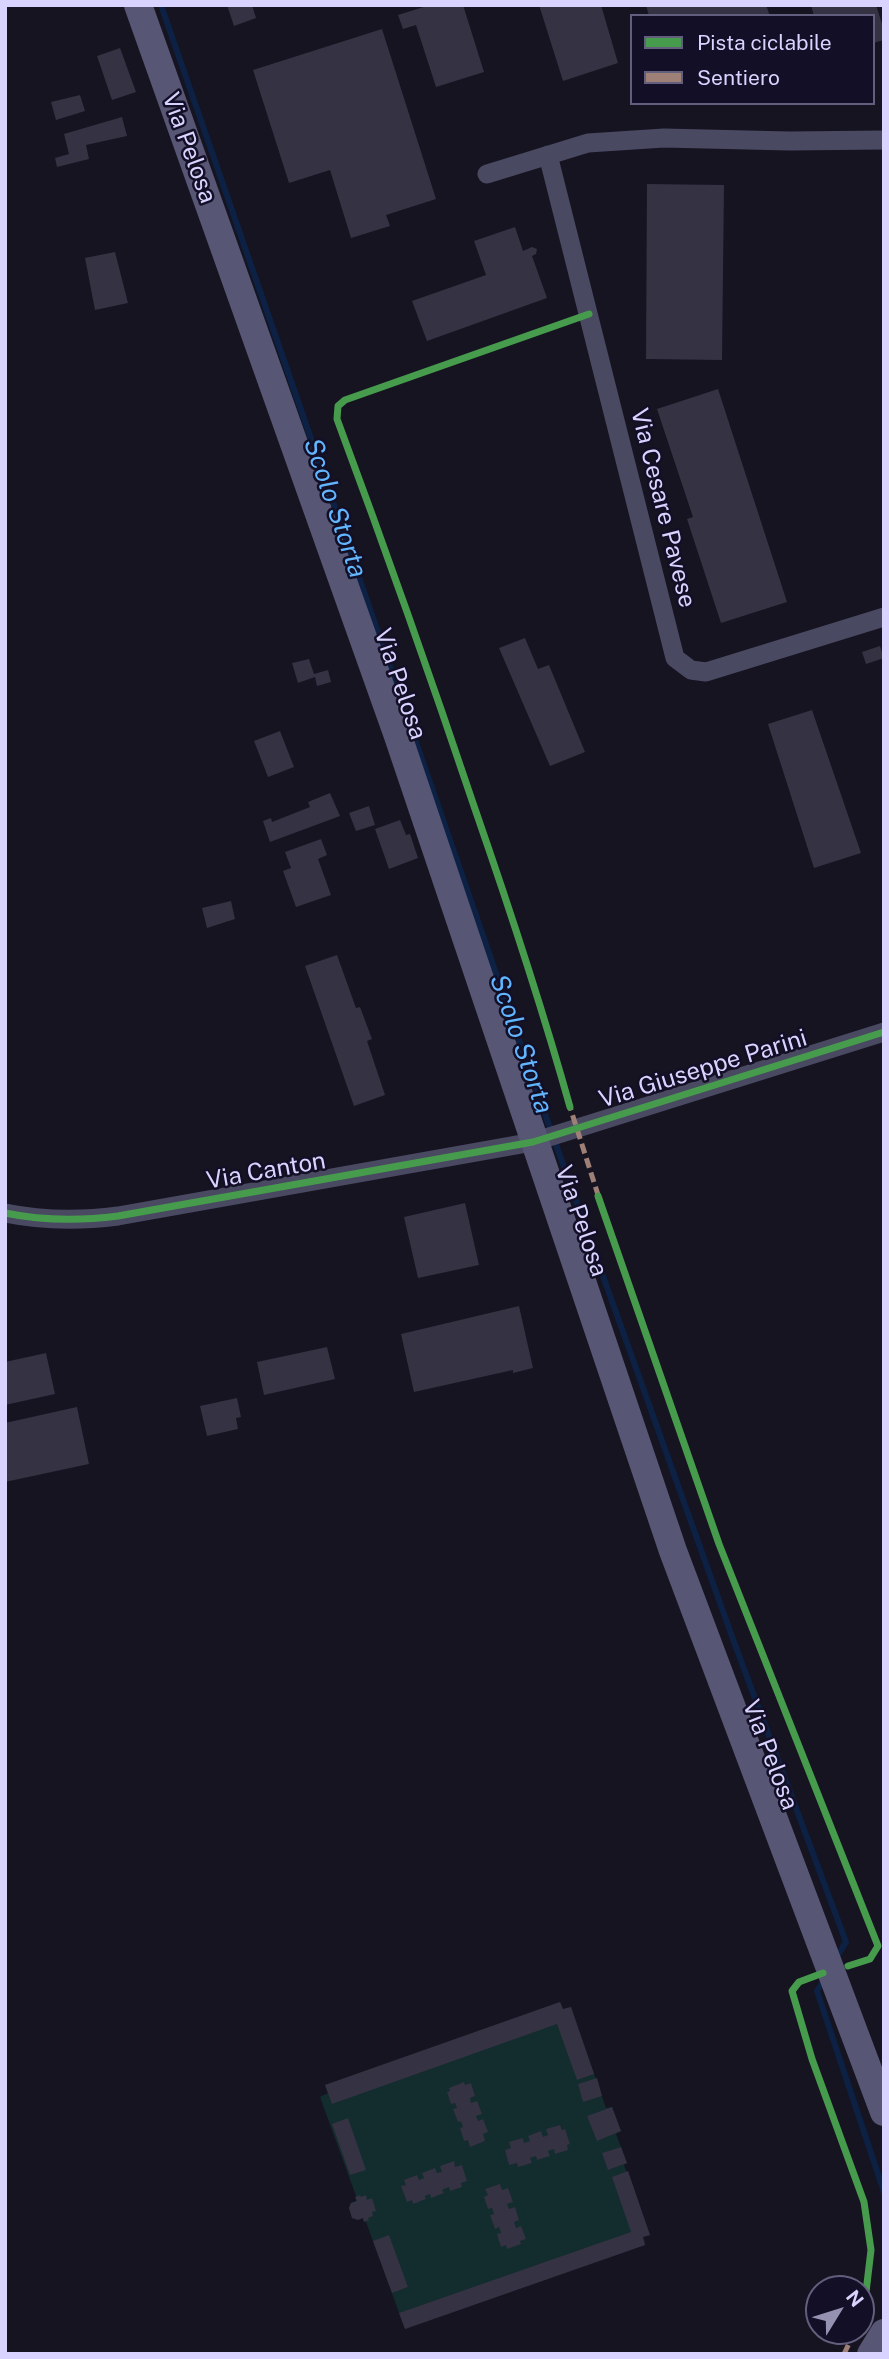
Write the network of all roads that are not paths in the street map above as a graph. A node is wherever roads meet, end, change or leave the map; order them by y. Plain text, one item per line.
1 (138, 5) edge
2 (884, 140) edge
3 (548, 155) junction
4 (487, 174) dead end
5 (884, 617) edge
6 (884, 1032) edge
7 (538, 1141) junction
8 (5, 1213) edge
9 (884, 2112) edge
10 (884, 2333) edge
11 (871, 2354) edge

1 - 7 main road, Via Pelosa
2 - 3 street
3 - 4 street
3 - 5 street, Via Cesare Pavese
6 - 7 street, Via Giuseppe Parini
7 - 8 street, Via Canton
7 - 9 main road, Via Pelosa
10 - 11 main road

